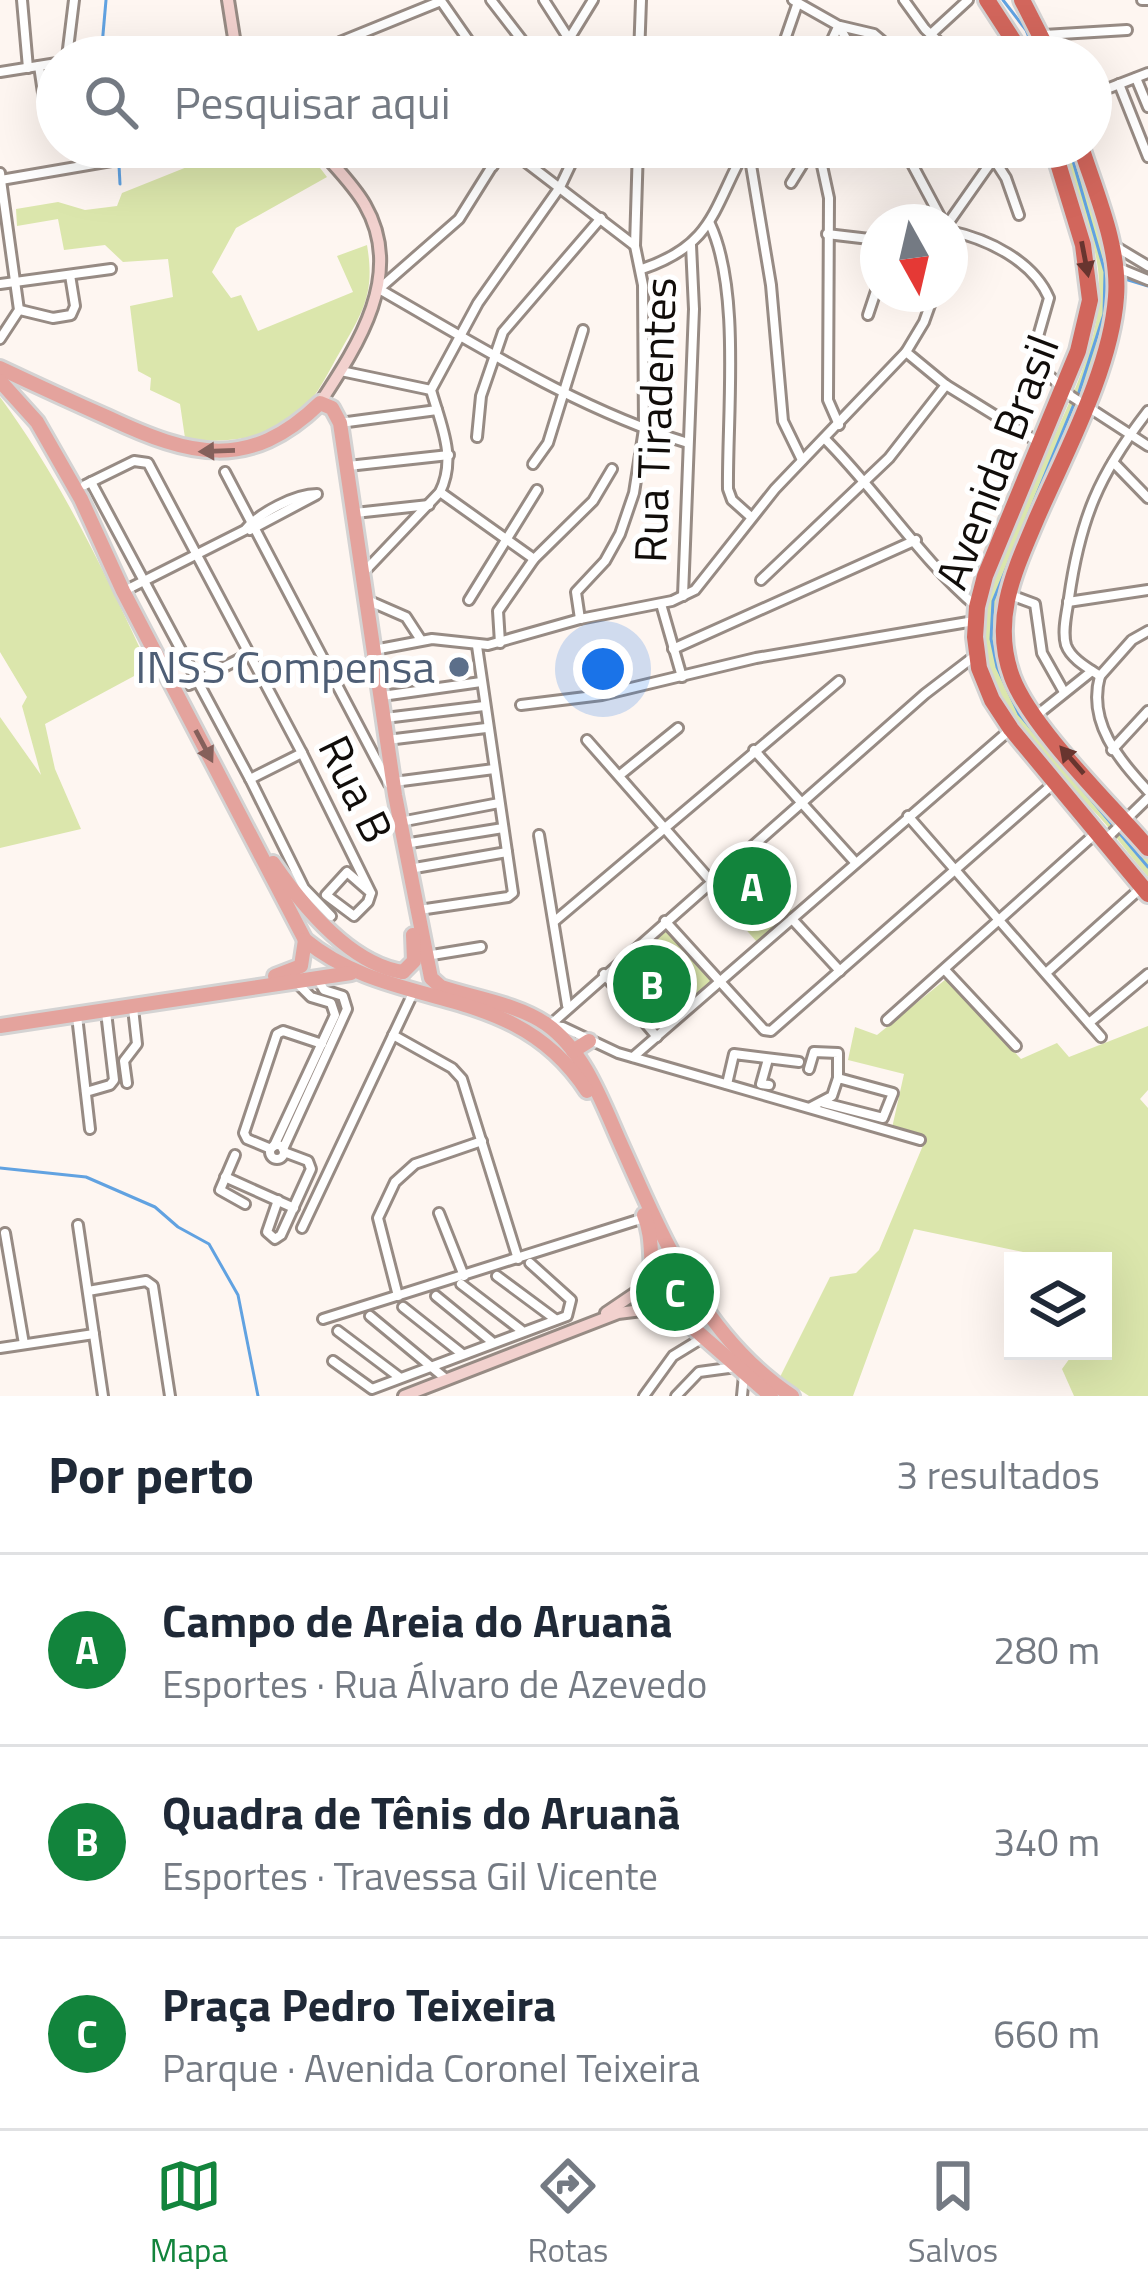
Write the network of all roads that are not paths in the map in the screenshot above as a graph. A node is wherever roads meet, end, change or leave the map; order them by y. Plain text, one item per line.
1 (22, 0) edge
2 (74, 0) edge
3 (228, 0) edge
4 (491, 0) edge
5 (544, 0) edge
6 (593, 0) edge
7 (641, 0) edge
8 (904, 0) edge
9 (968, 0) edge
10 (987, 0) edge
11 (1022, 0) edge
12 (795, 2) edge
13 (839, 26) junction
14 (1127, 30) dead end
15 (931, 34) joint
16 (1042, 35) joint
17 (70, 36) edge
18 (233, 36) edge
19 (354, 36) edge
20 (467, 36) edge
21 (519, 36) edge
22 (567, 36) edge
23 (571, 36) edge
24 (640, 36) edge
25 (785, 36) edge
26 (834, 36) edge
27 (844, 36) edge
28 (876, 36) edge
29 (1010, 36) edge
30 (36, 66) edge
31 (33, 67) junction
32 (0, 72) edge
33 (1148, 73) edge
34 (36, 78) edge
35 (1136, 78) junction
36 (1119, 84) junction
37 (1112, 86) edge
38 (1148, 107) edge
39 (1148, 157) edge
40 (65, 168) edge
41 (336, 168) edge
42 (492, 168) edge
43 (533, 168) edge
44 (569, 168) edge
45 (637, 168) edge
46 (738, 168) edge
47 (752, 168) edge
48 (800, 168) edge
49 (822, 168) edge
50 (915, 168) edge
51 (987, 168) edge
52 (1000, 168) edge
53 (1059, 168) edge
54 (1088, 168) edge
55 (0, 178) edge
56 (791, 183) dead end
57 (560, 188) junction
58 (936, 204) edge
59 (962, 204) edge
60 (1018, 214) dead end
61 (601, 218) junction
62 (710, 224) junction
63 (827, 234) junction
64 (968, 235) edge
65 (860, 238) edge
66 (1110, 244) junction
67 (691, 245) junction
68 (635, 246) junction
69 (1148, 266) edge
70 (1115, 267) junction
71 (111, 269) dead end
72 (642, 269) junction
73 (70, 275) junction
74 (1148, 280) edge
75 (16, 282) junction
76 (0, 284) edge
77 (379, 289) junction
78 (19, 310) junction
79 (869, 312) edge
80 (928, 312) edge
81 (868, 315) dead end
82 (584, 330) dead end
83 (460, 334) junction
84 (0, 339) edge
85 (906, 352) junction
86 (494, 354) junction
87 (0, 368) edge
88 (337, 376) junction
89 (0, 380) edge
90 (946, 385) junction
91 (562, 388) junction
92 (431, 390) junction
93 (60, 396) junction
94 (1075, 398) junction
95 (320, 403) junction
96 (437, 410) junction
97 (1148, 411) edge
98 (340, 424) junction
99 (838, 425) junction
100 (644, 429) junction
101 (1130, 434) junction
102 (477, 437) dead end
103 (825, 440) junction
104 (688, 442) junction
105 (1040, 443) junction
106 (1148, 446) edge
107 (449, 455) junction
108 (802, 460) junction
109 (1113, 462) junction
110 (533, 464) dead end
111 (346, 466) junction
112 (612, 469) dead end
113 (225, 472) dead end
114 (866, 480) junction
115 (537, 490) dead end
116 (440, 492) junction
117 (1148, 498) edge
118 (429, 506) junction
119 (353, 513) junction
120 (751, 518) junction
121 (251, 527) junction
122 (506, 538) junction
123 (916, 540) junction
124 (197, 554) junction
125 (534, 559) junction
126 (362, 574) junction
127 (761, 580) dead end
128 (145, 581) junction
129 (128, 590) junction
130 (1148, 590) edge
131 (1006, 594) junction
132 (682, 597) junction
133 (366, 600) junction
134 (469, 600) dead end
135 (1068, 602) junction
136 (662, 604) junction
137 (135, 614) junction
138 (976, 614) junction
139 (580, 619) junction
140 (1148, 631) edge
141 (421, 640) junction
142 (500, 643) junction
143 (477, 646) junction
144 (673, 649) junction
145 (374, 650) junction
146 (249, 654) junction
147 (976, 655) junction
148 (1096, 674) junction
149 (682, 677) junction
150 (838, 681) dead end
151 (482, 682) junction
152 (193, 683) junction
153 (1064, 692) junction
154 (380, 696) junction
155 (521, 705) dead end
156 (484, 706) junction
157 (1148, 711) edge
158 (1035, 716) junction
159 (383, 718) junction
160 (486, 728) junction
161 (678, 728) dead end
162 (1011, 729) junction
163 (387, 740) junction
164 (587, 740) dead end
165 (754, 750) junction
166 (1112, 750) junction
167 (302, 753) junction
168 (494, 769) junction
169 (620, 775) junction
170 (250, 779) junction
171 (1054, 783) junction
172 (394, 789) junction
173 (1148, 794) edge
174 (499, 803) junction
175 (801, 804) junction
176 (908, 815) junction
177 (400, 822) junction
178 (1124, 823) junction
179 (503, 828) junction
180 (665, 829) junction
181 (253, 834) junction
182 (539, 835) dead end
183 (1103, 837) junction
184 (404, 844) junction
185 (1148, 848) edge
186 (507, 852) junction
187 (855, 862) junction
188 (409, 869) junction
189 (956, 869) junction
190 (711, 881) junction
191 (1145, 891) edge
192 (371, 893) junction
193 (416, 911) junction
194 (331, 916) dead end
195 (791, 919) junction
196 (556, 920) junction
197 (1000, 920) junction
198 (665, 921) junction
199 (305, 940) junction
200 (481, 947) dead end
201 (425, 956) junction
202 (840, 970) junction
203 (945, 970) junction
204 (357, 973) junction
205 (403, 973) junction
206 (298, 974) junction
207 (604, 974) junction
208 (1046, 974) junction
209 (1148, 974) edge
210 (317, 978) junction
211 (719, 983) junction
212 (419, 989) junction
213 (345, 999) junction
214 (331, 1003) junction
215 (133, 1006) junction
216 (567, 1006) junction
217 (106, 1010) junction
218 (76, 1014) junction
219 (0, 1017) edge
220 (887, 1020) dead end
221 (1089, 1023) junction
222 (0, 1026) edge
223 (549, 1026) junction
224 (393, 1035) junction
225 (657, 1037) junction
226 (1101, 1037) dead end
227 (589, 1041) junction
228 (326, 1046) junction
229 (1016, 1046) dead end
230 (573, 1051) junction
231 (633, 1057) junction
232 (768, 1059) junction
233 (799, 1062) dead end
234 (809, 1069) dead end
235 (838, 1078) junction
236 (127, 1083) dead end
237 (727, 1084) junction
238 (769, 1085) dead end
239 (86, 1092) junction
240 (824, 1102) junction
241 (808, 1108) junction
242 (90, 1129) dead end
243 (920, 1140) dead end
244 (482, 1142) junction
245 (278, 1149) junction
246 (235, 1155) dead end
247 (225, 1178) junction
248 (278, 1201) junction
249 (245, 1204) dead end
250 (294, 1208) junction
251 (439, 1213) dead end
252 (645, 1218) junction
253 (78, 1225) dead end
254 (302, 1228) dead end
255 (5, 1233) dead end
256 (518, 1259) junction
257 (676, 1262) junction
258 (530, 1263) dead end
259 (651, 1267) junction
260 (497, 1276) dead end
261 (462, 1280) junction
262 (88, 1291) junction
263 (398, 1296) junction
264 (436, 1297) dead end
265 (403, 1307) dead end
266 (370, 1316) dead end
267 (680, 1316) junction
268 (323, 1318) dead end
269 (556, 1320) junction
270 (582, 1327) junction
271 (338, 1331) dead end
272 (522, 1331) junction
273 (94, 1334) junction
274 (698, 1338) junction
275 (493, 1342) junction
276 (24, 1344) junction
277 (0, 1348) edge
278 (462, 1354) junction
279 (333, 1361) dead end
280 (432, 1365) junction
281 (740, 1371) junction
282 (400, 1378) junction
283 (446, 1379) junction
284 (103, 1396) edge
285 (170, 1396) edge
286 (404, 1396) edge
287 (644, 1396) edge
288 (676, 1396) edge
289 (742, 1396) edge
290 (771, 1396) edge
291 (792, 1396) edge

1 - 31 street
2 - 17 street
3 - 18 street
4 - 21 street
5 - 22 street
6 - 23 street
7 - 24 street
8 - 15 street
9 - 15 street
10 - 29 highway
11 - 16 highway
12 - 13 street
12 - 25 street
13 - 26 street
13 - 27 street
13 - 28 street
14 - 16 street
19 - 20 street
30 - 31 street
31 - 32 street
31 - 34 street
33 - 35 street
35 - 36 street
35 - 38 street
36 - 37 street
36 - 39 street
40 - 55 street
41 - 77 street
42 - 77 street
43 - 57 street
44 - 57 street
45 - 68 street
46 - 62 street
47 - 108 street
48 - 56 street
49 - 63 street
50 - 58 street
51 - 59 street
52 - 60 street
53 -> 94 highway, Avenida Brasil
54 - 66 highway, Avenida Brasil
55 - 75 street
57 - 61 street
57 - 83 street
61 - 68 street
61 - 86 street
62 - 67 street
62 - 120 street
63 - 65 street
63 - 99 street
64 - 94 street
66 - 69 street
66 - 70 highway, Avenida Brasil
67 - 72 street
67 - 104 street, Rua Tiradentes
68 - 72 street
70 - 74 street
70 - 94 highway, Avenida Brasil
71 - 73 street
72 - 100 street
73 - 75 street
73 - 78 street
75 - 76 street
75 - 78 street
77 - 83 street
77 - 88 street
78 - 84 street
79 - 81 street
80 - 85 street
82 - 91 street
83 - 86 street
83 - 92 street
85 - 90 street
85 - 99 street
86 - 91 street
86 - 102 street
87 - 93 main road
88 - 92 street
88 - 95 street
88 - 98 street
89 - 137 main road
90 - 105 street
90 - 114 street
91 - 100 street
91 - 110 street
92 - 96 street
95 -> 93 main road
93 - 129 main road
94 - 101 street
94 - 105 highway, Avenida Brasil
94 - 131 highway, Avenida Brasil
95 - 98 main road
96 - 98 street
96 - 107 street
97 - 101 street
98 - 111 main road
99 - 103 street
100 - 104 street
100 - 139 street
101 - 106 street
101 - 109 street
103 - 108 street
103 - 114 street
104 - 132 street, Rua Tiradentes
105 - 138 highway, Avenida Brasil
107 - 111 street
107 - 116 street
108 - 120 street
109 - 117 street
109 - 135 street
111 - 119 main road
112 - 125 street
113 - 121 street
114 - 123 street
114 - 127 street
115 - 122 street
116 - 118 street
116 - 122 street
118 - 119 street
118 - 126 street
119 - 126 main road
120 - 132 street
121 - 121 street
121 - 124 street
121 - 172 street
122 - 125 street
122 - 134 street
123 - 138 street
123 - 144 street
124 - 128 street
124 - 128 street, Rua B
124 - 146 street, Rua B
125 - 142 street
126 - 133 main road
128 - 129 street
128 - 152 street
129 - 137 main road
130 - 135 street
131 - 153 street
131 - 158 highway, Avenida Brasil
132 - 136 street
133 - 141 street
133 - 145 main road
135 - 148 street
136 - 139 street
136 - 144 street
137 -> 181 main road
138 - 147 highway, Avenida Brasil
138 - 149 street
139 - 142 street
140 - 148 street
141 - 143 street
141 - 145 street
142 - 143 street
143 - 151 street
144 - 149 street
145 - 154 main road
146 - 152 street
146 - 167 street, Rua B
147 - 162 highway, Avenida Brasil
147 - 175 street
148 - 153 street
148 - 166 street
149 - 155 street
150 - 165 street
151 - 154 street
151 - 156 street
152 - 170 street
153 - 158 street
154 - 159 main road
156 - 159 street
156 - 160 street
157 - 166 street
178 -> 158 highway, Avenida Brasil
159 - 163 main road
160 - 163 street
160 - 168 street
161 - 169 street
162 - 171 highway, Avenida Brasil
162 - 176 street
163 - 172 main road
164 - 169 street
165 - 175 street
165 - 180 street
166 - 173 street
167 - 170 street
167 - 192 street, Rua B
168 - 172 street
168 - 174 street
169 - 180 street
170 - 194 street
171 - 183 highway, Avenida Brasil
171 - 189 street
172 - 177 main road
173 - 178 street
174 - 177 street
174 - 179 street
175 - 187 street
175 - 190 street
176 - 187 street
176 - 189 street
177 - 184 main road
177 - 205 main road
178 - 183 street
178 - 185 highway, Avenida Brasil
179 - 184 street
179 - 186 street
180 - 190 street
180 - 196 street
181 - 199 main road
181 - 205 main road
182 - 196 street
183 - 191 highway, Avenida Brasil
183 - 197 street
184 - 188 main road
186 - 188 street
186 - 193 street
187 - 195 street
188 - 193 main road
189 - 197 street
189 - 202 street
190 - 198 street
191 - 208 street
192 - 192 street, Rua B
193 - 201 main road
195 - 202 street
195 - 211 street
196 - 216 street
197 - 203 street
197 - 208 street
198 - 207 street
198 - 211 street
199 - 204 main road
199 - 206 main road
200 - 201 street
201 - 223 main road
202 - 211 street
203 - 220 street
203 - 229 street
204 - 205 main road
204 - 210 main road
204 - 212 main road
206 - 210 main road
206 - 214 street
206 - 215 main road
206 - 219 main road
207 - 216 street
207 - 225 street
208 - 221 street
209 - 221 street
210 - 213 street
211 - 225 street
212 - 224 street
212 - 252 main road
213 - 214 street
213 - 228 street
214 - 228 street
215 - 217 main road
215 - 236 street
216 - 223 street
217 - 218 main road
217 - 239 street
218 - 222 main road
218 - 239 street
221 - 226 street
223 - 227 street
223 - 230 main road
224 - 244 street
224 - 254 street
225 - 231 street
227 - 230 main road
227 - 231 street
228 - 245 street
228 - 245 street
230 - 257 main road
231 - 237 street
232 - 233 street
232 - 237 street
232 - 238 street
234 - 235 street
235 - 240 street
235 - 240 street
237 - 241 street
239 - 242 street
240 - 241 street
241 - 243 street
244 - 256 street
244 - 263 street
245 - 250 street
246 - 247 street
247 - 248 street
247 - 249 street
248 - 250 street
248 - 250 street
251 - 261 street
252 - 256 street
252 - 259 main road
253 - 262 street
255 - 276 street
256 - 261 street
257 - 259 street
257 - 291 main road
258 - 269 street
259 - 267 main road
259 - 270 street
260 - 269 street
261 - 263 street
261 - 272 street
262 - 273 street
262 - 285 street
263 - 268 street
264 - 275 street
265 - 278 street
266 - 280 street
267 - 270 street
267 - 274 main road
269 - 272 street
270 - 283 street
271 - 282 street
272 - 275 street
273 - 276 street
273 - 284 street
274 - 281 main road
274 - 287 street
275 - 278 street
276 - 277 street
278 - 280 street
279 - 282 street
280 - 282 street
280 - 283 street
281 - 288 street
281 - 289 street
281 - 290 main road
283 - 286 street

